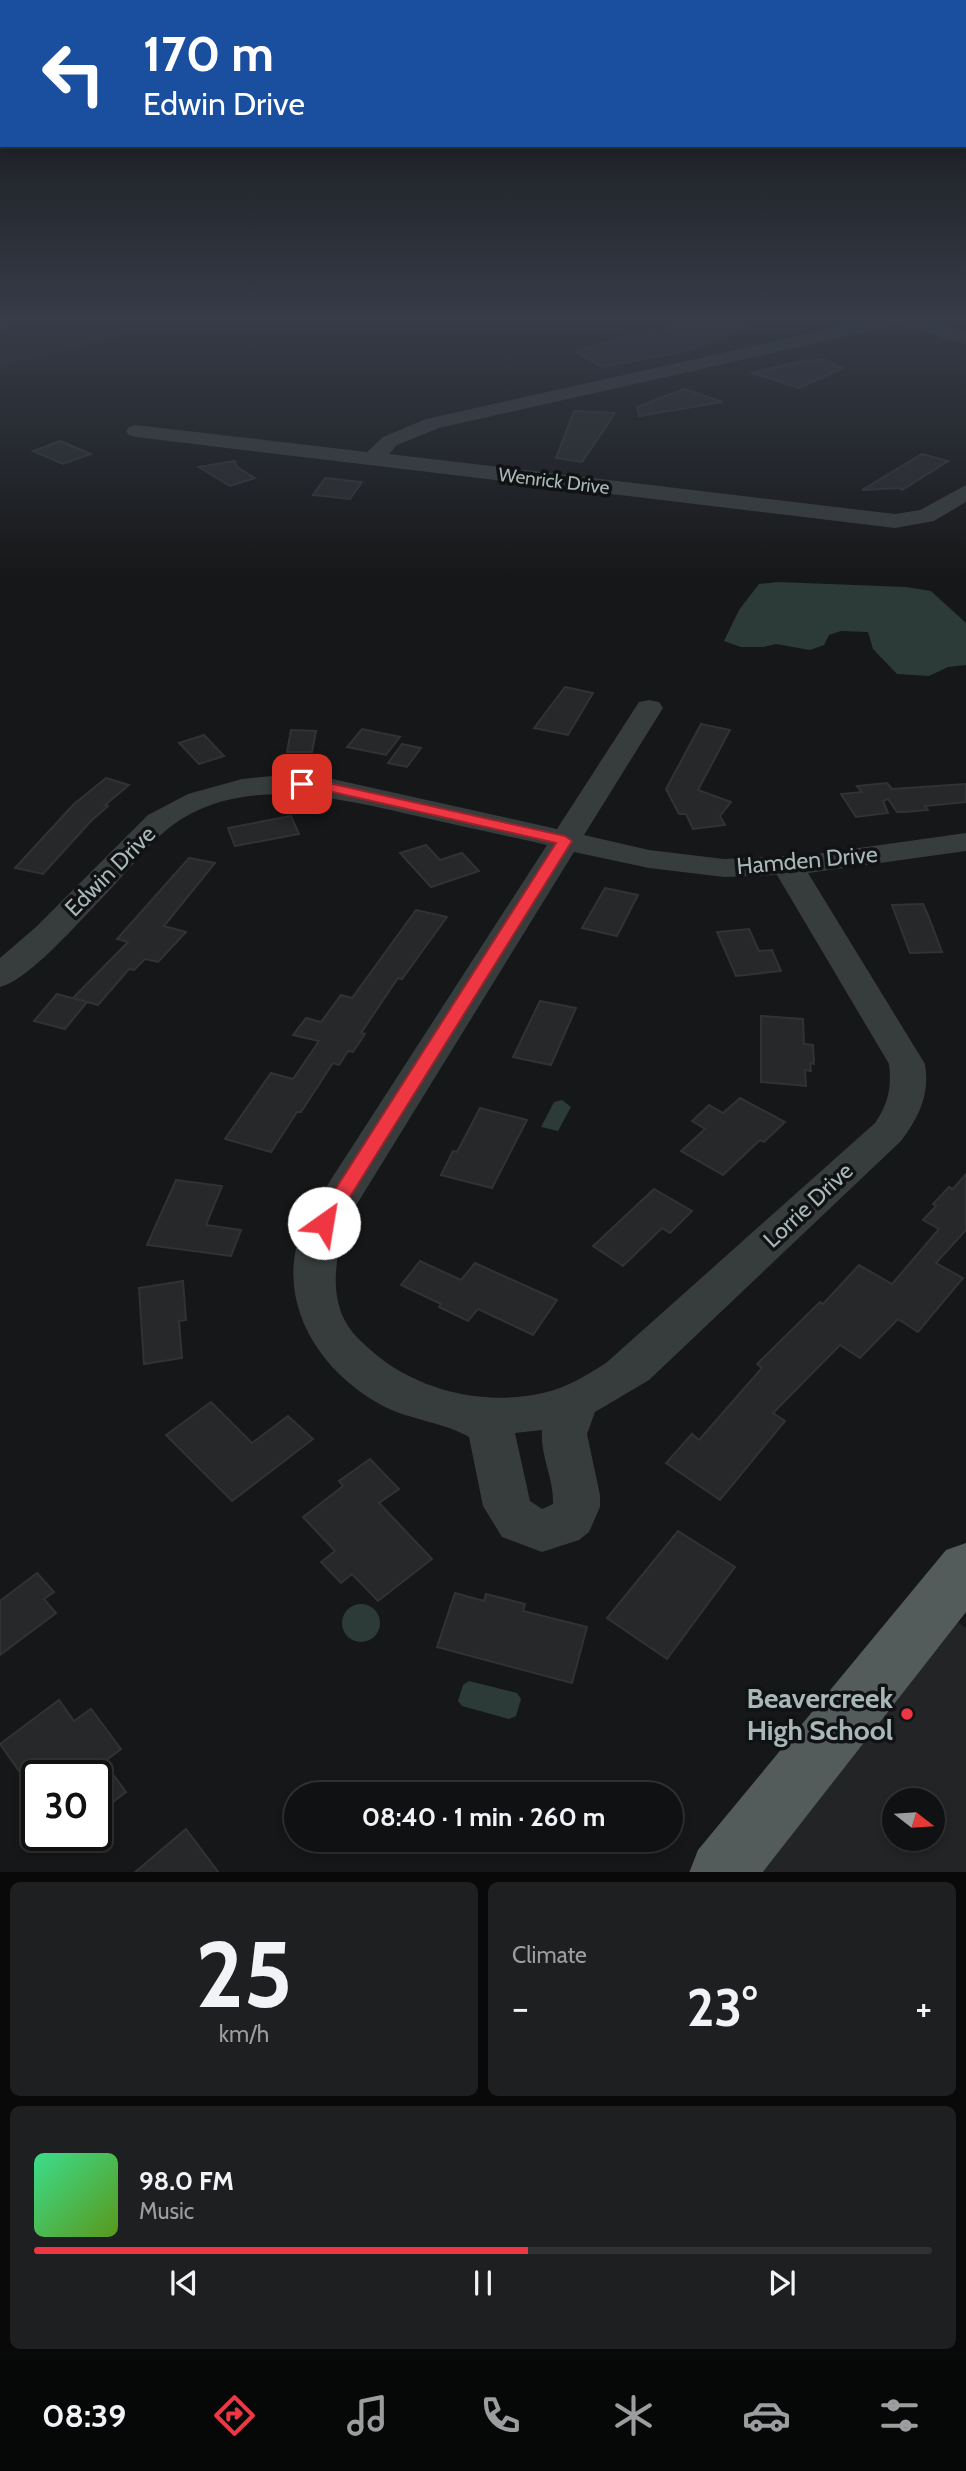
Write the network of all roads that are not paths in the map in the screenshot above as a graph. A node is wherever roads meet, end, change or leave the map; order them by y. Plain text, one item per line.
1 (512, 405) edge
2 (136, 431) dead end
3 (371, 460) junction
4 (966, 492) edge
5 (649, 708) dead end
6 (565, 841) junction
7 (966, 842) edge
8 (788, 866) junction
9 (0, 976) edge
10 (579, 1400) junction
11 (470, 1415) junction
12 (966, 1568) edge
13 (721, 1872) edge

1 - 3 street
2 - 3 street, Wenrick Drive
3 - 4 street, Wenrick Drive
5 - 6 street, Lorrie Drive
6 - 8 street, Hamden Drive
6 - 9 street, Edwin Drive
6 - 11 street, Lorrie Drive
7 - 8 street, Hamden Drive
8 - 10 street, Lorrie Drive
10 - 11 street, Lorrie Drive
10 - 11 street
12 - 13 main road

